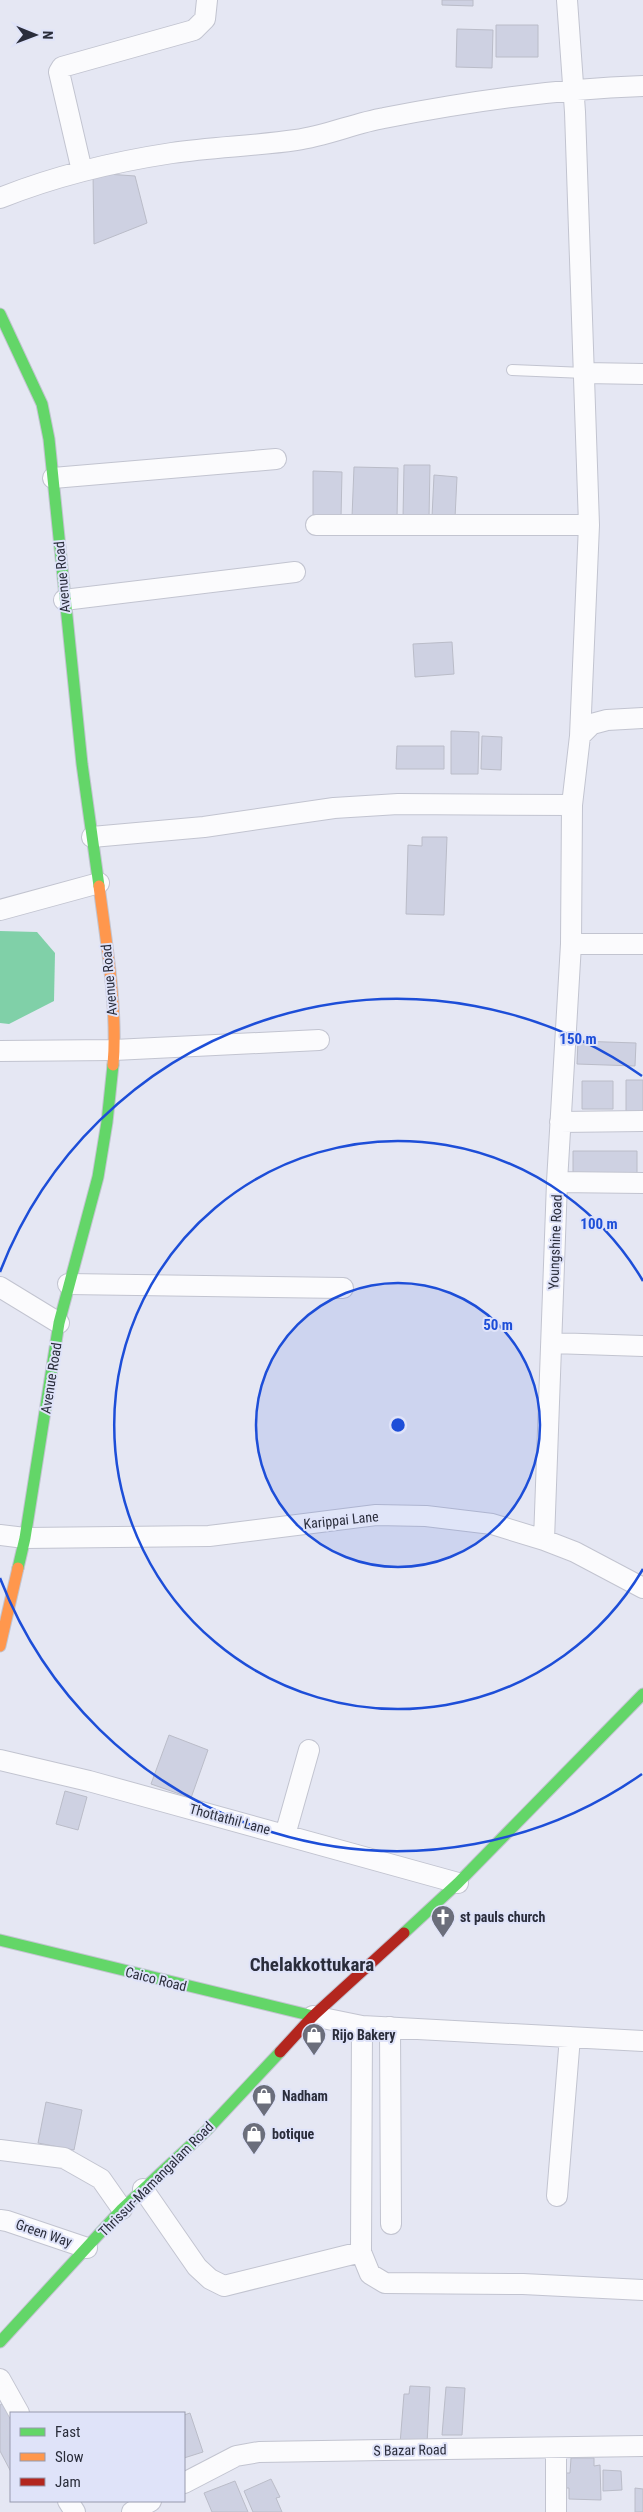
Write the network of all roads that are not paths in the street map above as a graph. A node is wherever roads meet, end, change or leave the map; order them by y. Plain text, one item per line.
1 (208, 0) edge
2 (567, 0) edge
3 (643, 86) edge
4 (574, 88) junction
5 (82, 171) junction
6 (0, 198) edge
7 (0, 314) edge
8 (512, 370) dead end
9 (585, 373) junction
10 (643, 374) edge
11 (276, 459) dead end
12 (53, 478) junction
13 (316, 525) dead end
14 (589, 525) junction
15 (295, 572) dead end
16 (64, 600) junction
17 (643, 718) edge
18 (580, 736) junction
19 (572, 805) junction
20 (92, 837) junction
21 (99, 883) junction
22 (0, 910) edge
23 (571, 944) junction
24 (643, 944) edge
25 (318, 1040) dead end
26 (114, 1050) junction
27 (0, 1052) edge
28 (643, 1121) edge
29 (560, 1122) junction
30 (557, 1182) junction
31 (643, 1183) edge
32 (68, 1284) junction
33 (0, 1287) edge
34 (343, 1288) dead end
35 (59, 1323) junction
36 (552, 1343) junction
37 (643, 1346) edge
38 (0, 1535) edge
39 (25, 1538) junction
40 (544, 1540) junction
41 (643, 1588) edge
42 (0, 1646) edge
43 (643, 1694) edge
44 (309, 1750) dead end
45 (0, 1760) edge
46 (285, 1835) junction
47 (458, 1883) junction
48 (0, 1940) edge
49 (313, 2016) junction
50 (362, 2026) junction
51 (390, 2027) junction
52 (570, 2037) junction
53 (643, 2041) edge
54 (0, 2150) edge
55 (143, 2189) junction
56 (557, 2196) dead end
57 (122, 2208) junction
58 (0, 2220) edge
59 (390, 2224) dead end
60 (87, 2248) junction
61 (361, 2252) junction
62 (643, 2290) edge
63 (0, 2342) edge
64 (0, 2379) edge
65 (18, 2412) edge
66 (643, 2446) edge
67 (556, 2448) junction
68 (185, 2483) edge
69 (556, 2512) edge

1 - 5 street
2 - 4 street, Youngshine Road
3 - 4 street
4 - 5 street
4 - 9 street, Youngshine Road
5 - 6 street
7 - 12 street, Avenue Road
8 - 9 lane
9 - 10 street
9 - 14 street, Youngshine Road
11 - 12 street
12 - 16 street, Avenue Road
13 - 14 street
14 - 18 street, Youngshine Road
15 - 16 street
16 - 20 street, Avenue Road
17 - 18 street
18 - 19 street, Youngshine Road
19 - 20 street
19 - 23 street, Youngshine Road
20 - 21 street, Avenue Road
21 - 22 street
21 - 26 street, Avenue Road
23 - 24 street
23 - 29 street, Youngshine Road
25 - 26 street
26 - 27 street
26 - 32 street, Avenue Road
28 - 29 street
29 - 30 street, Youngshine Road
30 - 31 street
30 - 36 street, Youngshine Road
32 - 34 street
32 - 35 street, Avenue Road
33 - 35 street
35 - 39 street, Avenue Road
36 - 37 street
36 - 40 street, Youngshine Road
38 - 39 street, Karippai Lane
39 - 40 street, Karippai Lane
39 - 42 street, Avenue Road
40 - 41 street, Karippai Lane
43 - 47 street, Thrissur-Mamangalam Road
44 - 46 street
45 - 46 street, Thottathil Lane
46 - 47 street, Thottathil Lane
47 - 49 street, Thrissur-Mamangalam Road
48 - 49 street, Caico Road
49 - 50 street
49 - 55 street, Thrissur-Mamangalam Road
50 - 51 street
50 - 61 street
51 - 52 street
51 - 59 street
52 - 53 street
52 - 56 street
54 - 57 street
55 - 57 street, Thrissur-Mamangalam Road
55 - 61 street
57 - 60 street, Thrissur-Mamangalam Road
58 - 60 street, Green Way
60 - 63 street, Thrissur-Mamangalam Road
61 - 62 street
64 - 65 street
66 - 67 street, S Bazar Road
67 - 68 street, S Bazar Road
67 - 69 street

